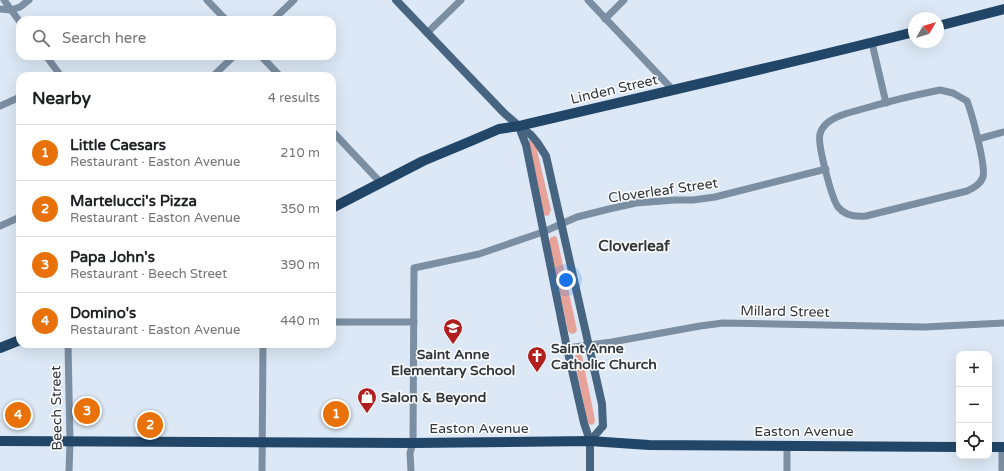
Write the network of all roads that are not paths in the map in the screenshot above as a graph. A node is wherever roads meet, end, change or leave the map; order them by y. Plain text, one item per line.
1 (4, 0) edge
2 (29, 0) edge
3 (207, 0) edge
4 (294, 0) edge
5 (396, 0) edge
6 (461, 0) edge
7 (588, 0) edge
8 (624, 0) edge
9 (0, 9) edge
10 (1004, 9) edge
11 (11, 10) junction
12 (222, 16) edge
13 (277, 16) edge
14 (16, 17) edge
15 (605, 18) junction
16 (944, 24) edge
17 (427, 33) junction
18 (908, 34) edge
19 (872, 43) junction
20 (49, 60) edge
21 (230, 60) edge
22 (265, 60) edge
23 (58, 72) edge
24 (217, 72) edge
25 (276, 72) edge
26 (673, 90) junction
27 (16, 99) edge
28 (886, 103) junction
29 (0, 106) edge
30 (519, 126) junction
31 (1004, 132) edge
32 (336, 135) edge
33 (978, 139) junction
34 (826, 170) junction
35 (381, 183) junction
36 (336, 206) edge
37 (16, 219) edge
38 (561, 225) junction
39 (0, 226) edge
40 (543, 232) junction
41 (336, 322) edge
42 (414, 322) junction
43 (1004, 323) edge
44 (16, 342) edge
45 (588, 345) junction
46 (0, 348) edge
47 (68, 348) edge
48 (264, 348) edge
49 (567, 348) junction
50 (0, 441) edge
51 (590, 441) junction
52 (70, 442) junction
53 (262, 443) junction
54 (413, 443) junction
55 (787, 445) junction
56 (956, 446) edge
57 (992, 447) edge
58 (1003, 447) edge
59 (69, 471) edge
60 (262, 471) edge
61 (410, 471) edge
62 (590, 471) edge
63 (787, 471) edge
64 (1002, 471) edge

1 - 11 street
2 - 11 street
3 - 12 street
4 - 13 street
5 - 17 street
6 - 17 street
7 - 15 street
8 - 15 street
9 - 11 street
10 - 16 main road
11 - 14 street
15 - 26 street
17 - 30 street
18 - 19 main road, Linden Street
19 - 26 main road, Linden Street
19 - 28 street
20 - 23 street
21 - 24 street
22 - 25 street
26 - 30 main road, Linden Street
27 - 29 street
28 - 33 street
28 - 34 street
30 - 35 main road, Linden Street
30 - 38 street
30 - 40 street
31 - 33 street
32 - 35 street
33 - 34 street
34 - 38 street, Cloverleaf Street
35 - 36 main road, Linden Street
37 - 39 street
38 - 40 street, Cloverleaf Street
38 - 45 street
40 - 42 street, Cloverleaf Street
40 - 49 street
41 - 42 street
42 - 54 street
43 - 45 street, Millard Street
44 - 46 main road
45 - 49 street, Millard Street
45 - 51 street
47 - 52 street, Beech Street
48 - 53 street
49 - 51 street
50 - 52 main road, Easton Avenue
51 - 54 main road, Easton Avenue
51 - 55 main road, Easton Avenue
51 - 62 street
52 - 53 main road, Easton Avenue
52 - 59 street, Beech Street
53 - 54 main road, Easton Avenue
53 - 60 street
54 - 61 street
55 - 56 main road, Easton Avenue
55 - 63 street
57 - 58 main road
58 - 64 street

